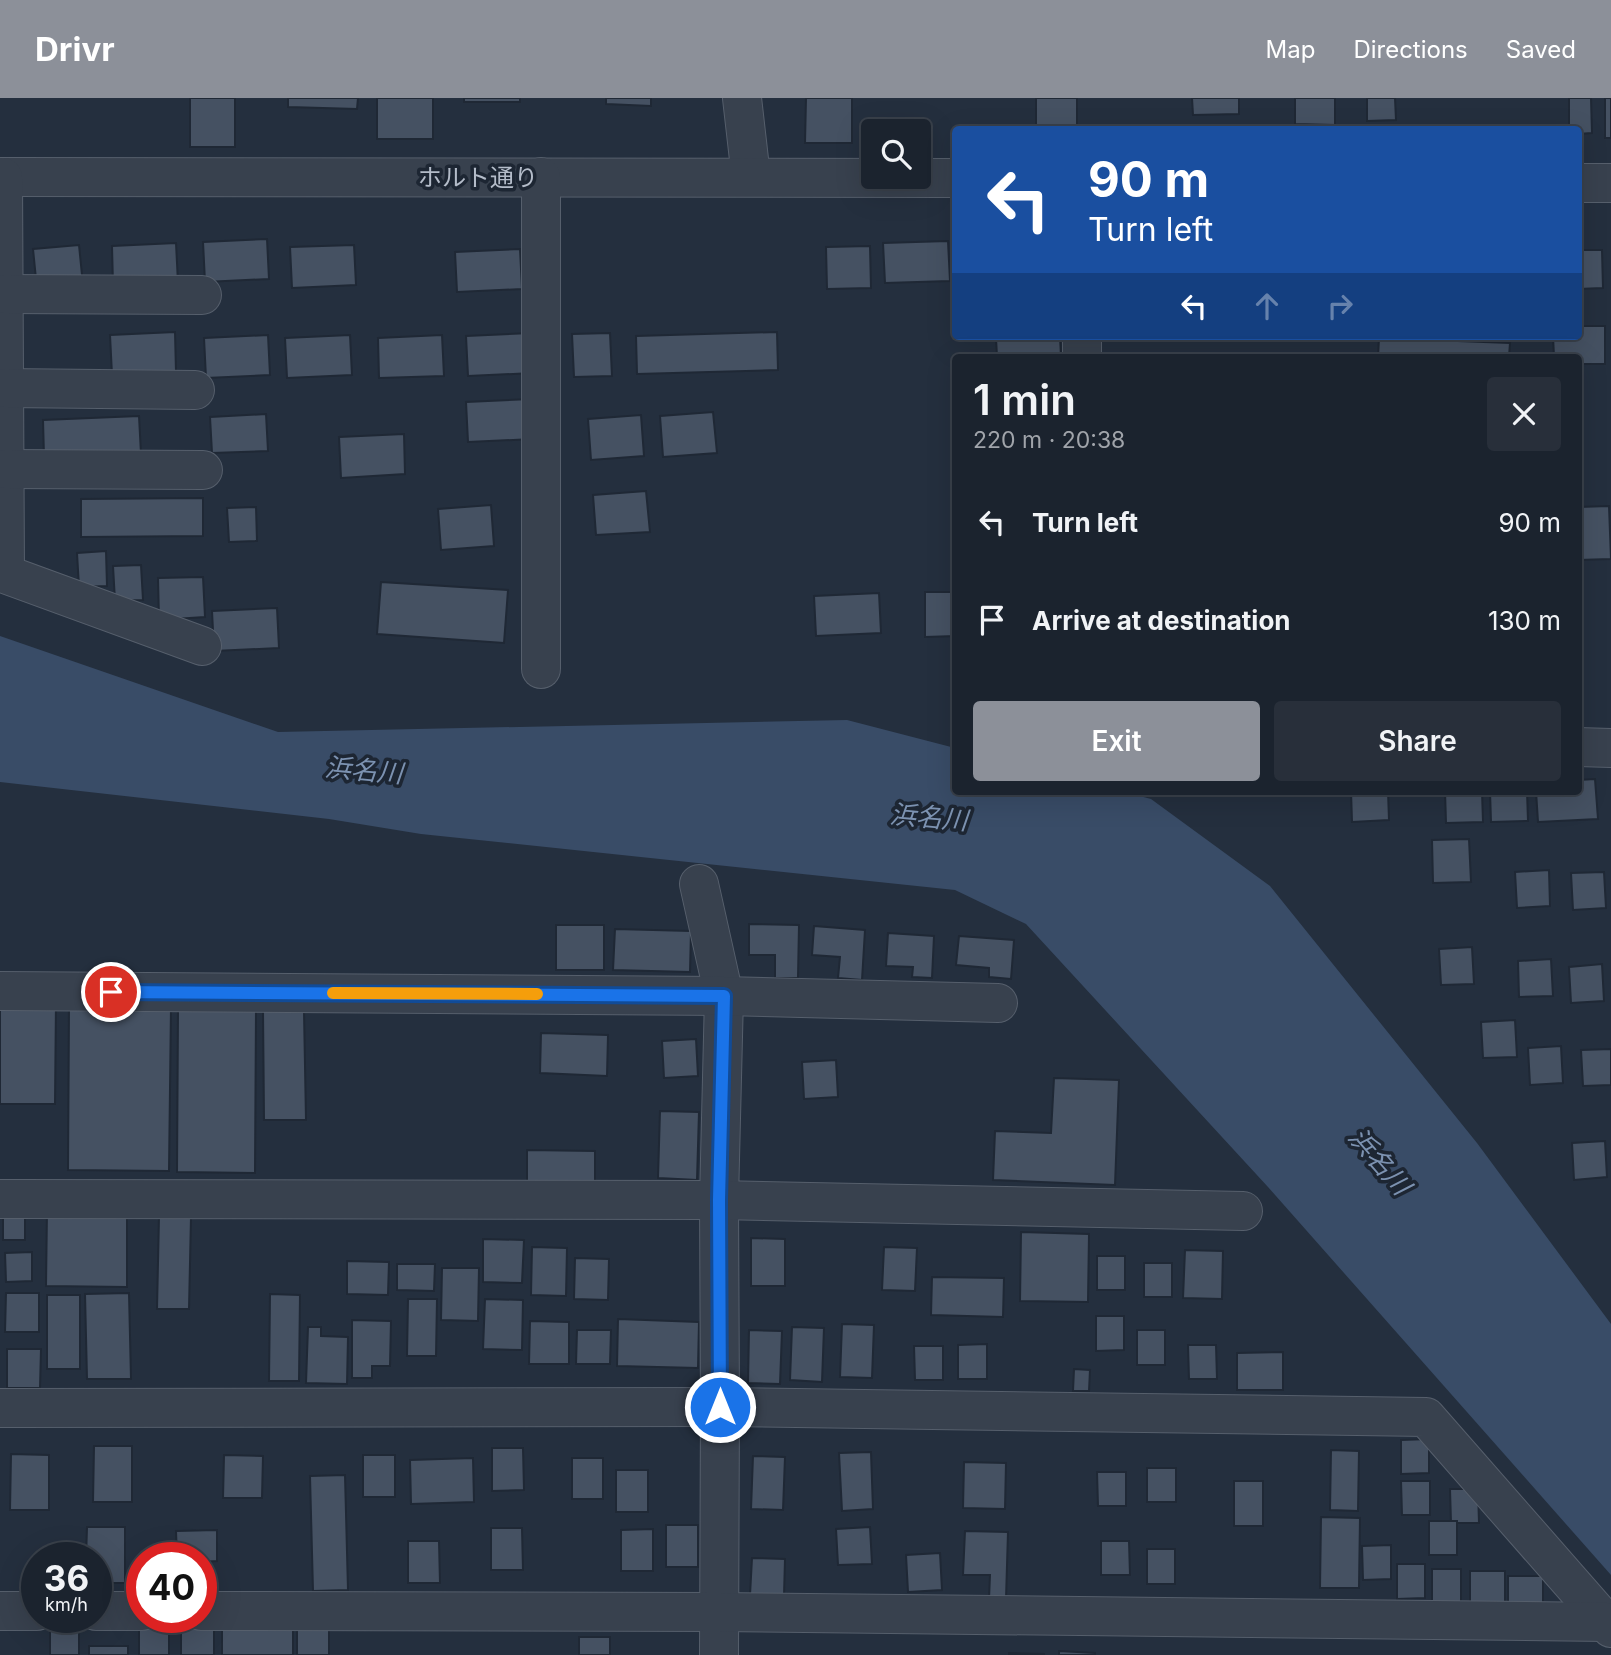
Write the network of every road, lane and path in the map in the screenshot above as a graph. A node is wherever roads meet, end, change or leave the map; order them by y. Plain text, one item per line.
1 (743, 98) edge
2 (2, 177) edge
3 (541, 177) junction
4 (751, 177) junction
5 (952, 178) edge
6 (1582, 183) edge
7 (1611, 183) edge
8 (4, 294) junction
9 (202, 295) dead end
10 (5, 388) junction
11 (195, 390) dead end
12 (5, 468) junction
13 (203, 470) dead end
14 (202, 646) dead end
15 (541, 669) dead end
16 (1582, 747) edge
17 (1611, 748) edge
18 (699, 884) dead end
19 (0, 991) edge
20 (724, 996) junction
21 (998, 1003) dead end
22 (0, 1199) edge
23 (719, 1200) junction
24 (1243, 1211) dead end
25 (720, 1407) junction
26 (0, 1409) edge
27 (0, 1611) edge
28 (21, 1611) edge
29 (217, 1611) edge
30 (718, 1612) junction
31 (1609, 1625) edge
32 (719, 1655) edge

1 - 4 street
2 - 3 street, ホルト通り
2 - 8 street
3 - 4 street, ホルト通り
3 - 15 street
4 - 5 street, ホルト通り
6 - 7 street
8 - 9 street
8 - 10 street
10 - 11 street
10 - 12 street
12 - 13 street
12 - 14 street
16 - 17 street
18 - 20 street
19 - 20 street
20 - 21 street
20 - 23 street
22 - 23 street
23 - 24 street
23 - 25 street
25 - 26 street
25 - 30 street
25 - 31 street
27 - 28 street
29 - 30 street
30 - 31 street
30 - 32 street

